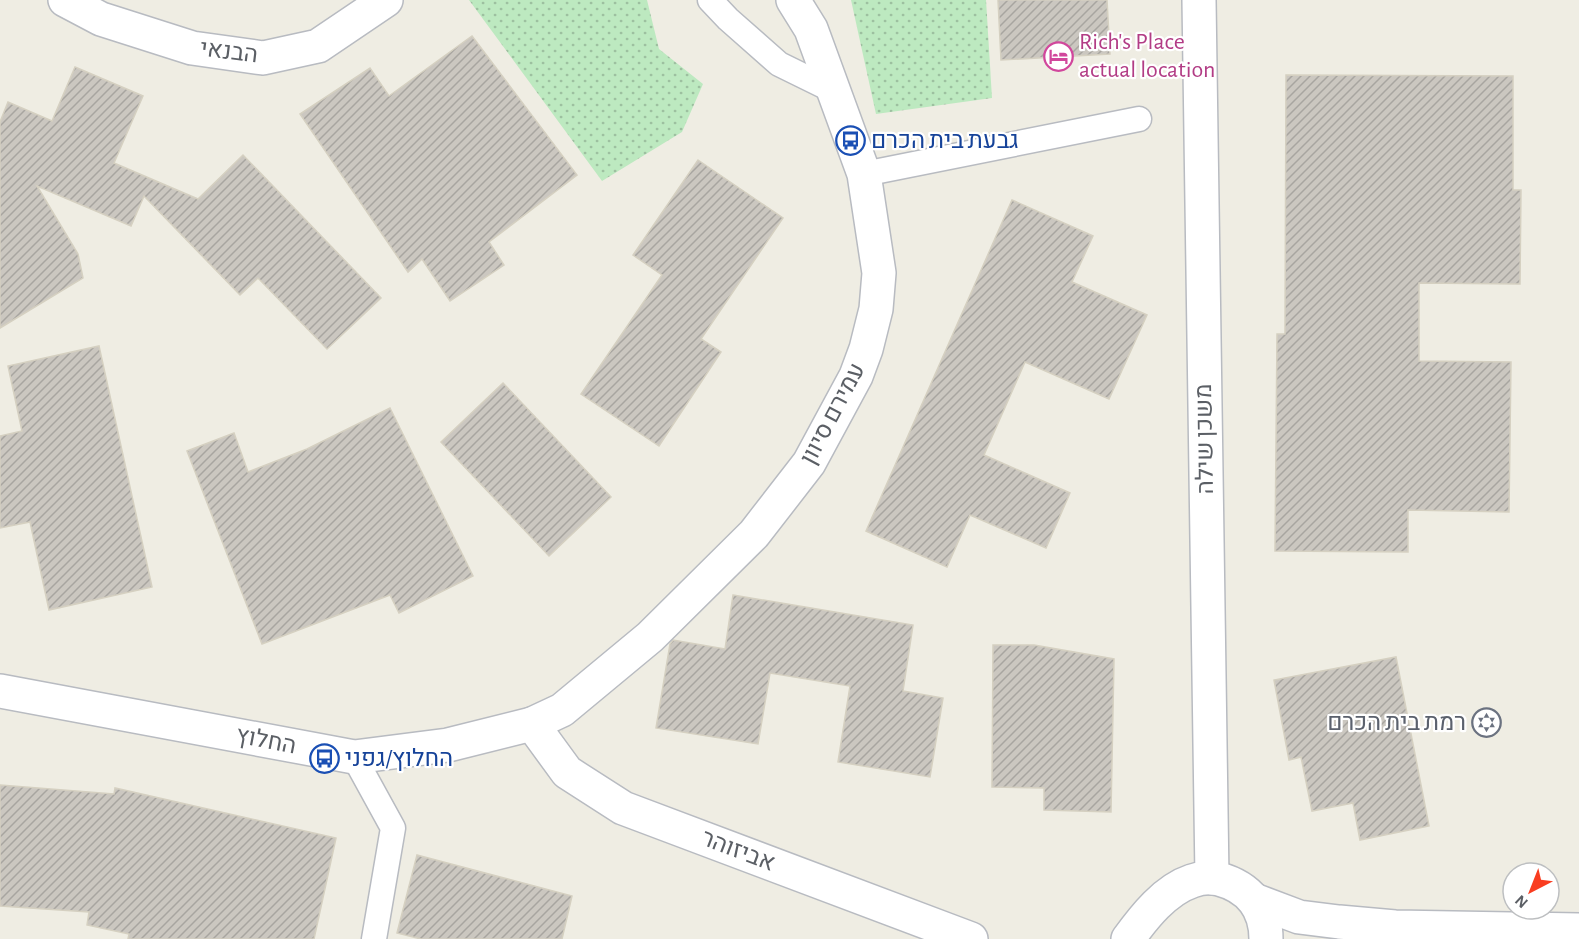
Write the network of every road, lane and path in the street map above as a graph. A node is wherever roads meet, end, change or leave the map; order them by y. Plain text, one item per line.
1 (65, 0) edge
2 (386, 0) edge
3 (710, 0) edge
4 (793, 0) edge
5 (1199, 0) edge
6 (834, 91) junction
7 (1139, 119) dead end
8 (864, 174) junction
9 (0, 691) edge
10 (532, 724) junction
11 (354, 757) junction
12 (1212, 878) junction
13 (1254, 900) junction
14 (1579, 930) edge
15 (374, 939) edge
16 (971, 939) edge
17 (1128, 939) edge
18 (1266, 939) edge

1 - 2 street, הבנאי
3 - 6 lane
4 - 6 street, עמירם סיוון
5 - 12 street, משכן שילה
6 - 8 street, עמירם סיוון
7 - 8 lane
8 - 10 street, עמירם סיוון
9 - 11 street, החלוץ
10 - 11 street, החלוץ
10 - 16 street, אביזוהר
11 - 15 lane
12 - 13 street
12 - 17 street
13 - 14 street
13 - 18 street

